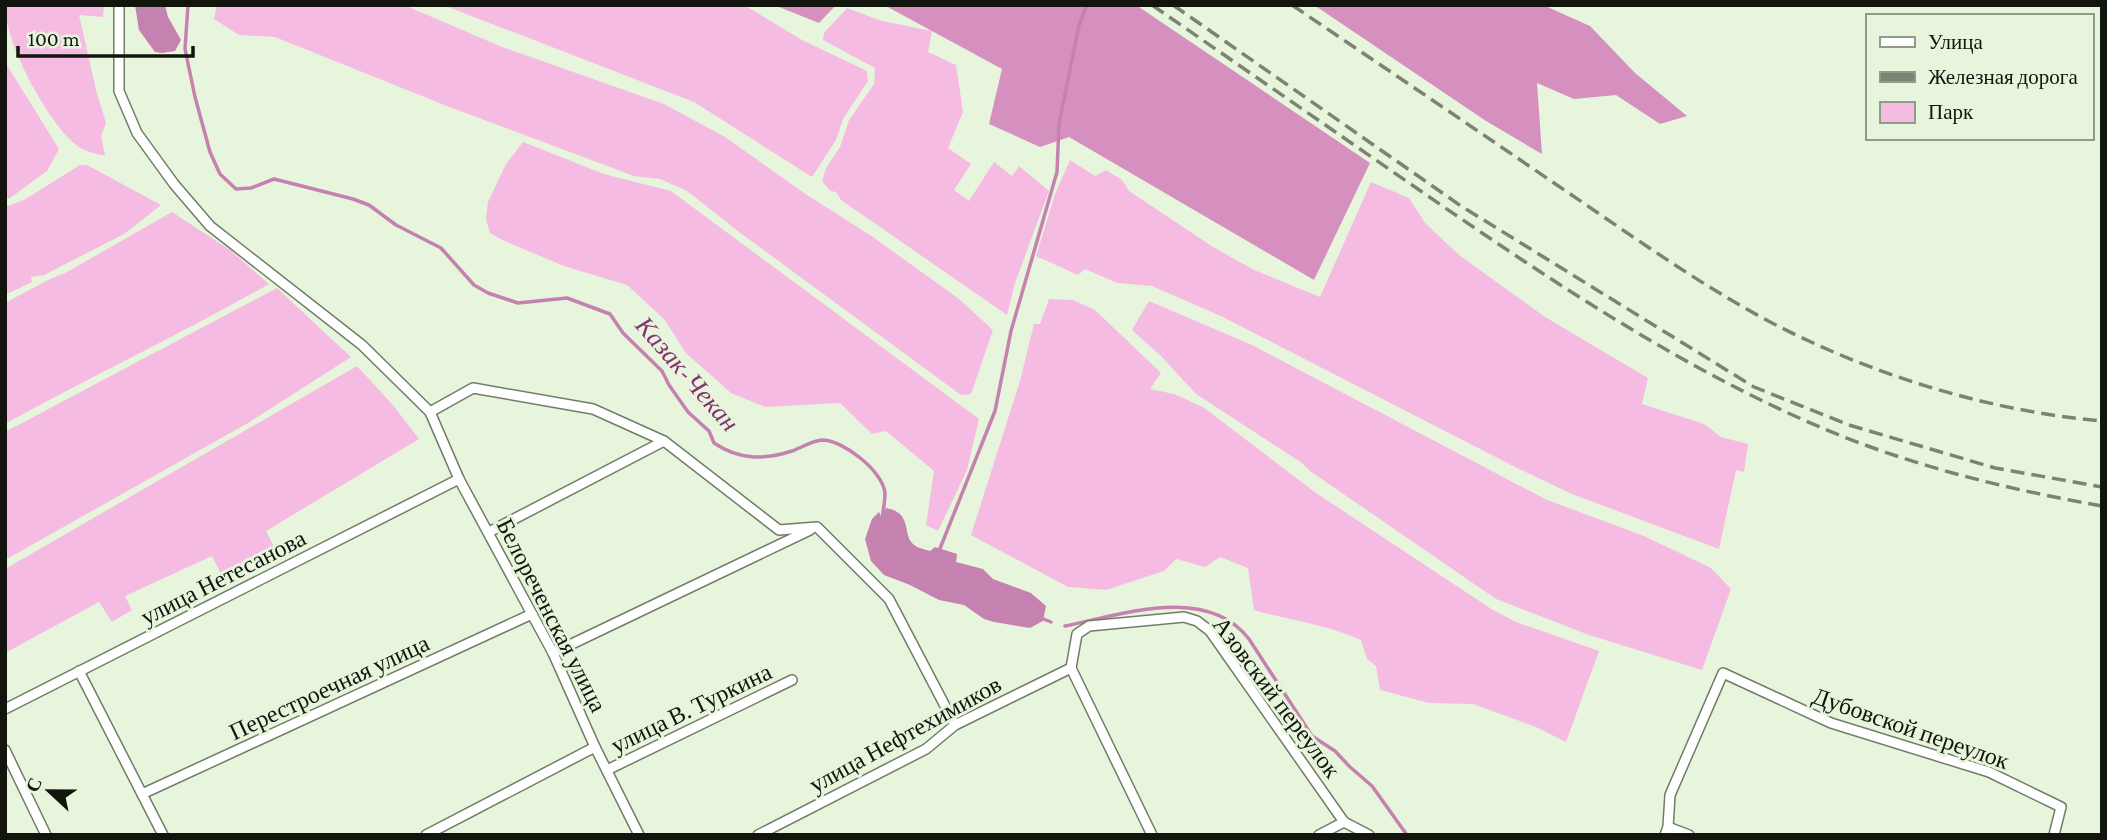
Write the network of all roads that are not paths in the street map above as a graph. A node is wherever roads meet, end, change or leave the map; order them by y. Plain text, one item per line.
1 (119, 5) edge
2 (430, 412) junction
3 (664, 441) junction
4 (459, 479) junction
5 (817, 527) junction
6 (489, 531) junction
7 (532, 614) junction
8 (553, 653) junction
9 (1071, 668) junction
10 (79, 671) junction
11 (792, 680) dead end
12 (5, 709) edge
13 (955, 725) junction
14 (595, 747) junction
15 (5, 750) edge
16 (607, 770) junction
17 (142, 794) junction
18 (1344, 822) junction
19 (1667, 831) edge
20 (46, 835) edge
21 (163, 835) edge
22 (426, 835) edge
23 (639, 835) edge
24 (758, 835) edge
25 (1152, 835) edge
26 (1319, 835) edge
27 (1369, 835) edge
28 (1689, 835) edge
29 (2054, 835) edge

1 - 2 street
2 - 3 street
2 - 4 street, Белореченская улица
3 - 5 street
3 - 6 street
4 - 6 street, Белореченская улица
4 - 10 street, улица Нетесанова
5 - 8 street
5 - 13 street
6 - 7 street, Белореченская улица
7 - 8 street, Белореченская улица
7 - 17 street, Перестроечная улица
8 - 14 street, Белореченская улица
9 - 13 street, улица Нефтехимиков
9 - 18 street, Азовский переулок
9 - 25 street
10 - 12 street, улица Нетесанова
10 - 17 street
11 - 16 street, улица В. Туркина
13 - 24 street, улица Нефтехимиков
14 - 16 street, Белореченская улица
14 - 22 street, улица В. Туркина
15 - 20 street
16 - 23 street, Белореченская улица
17 - 21 street
18 - 26 street
18 - 27 street
19 - 28 street
19 - 29 street, Дубовской переулок

